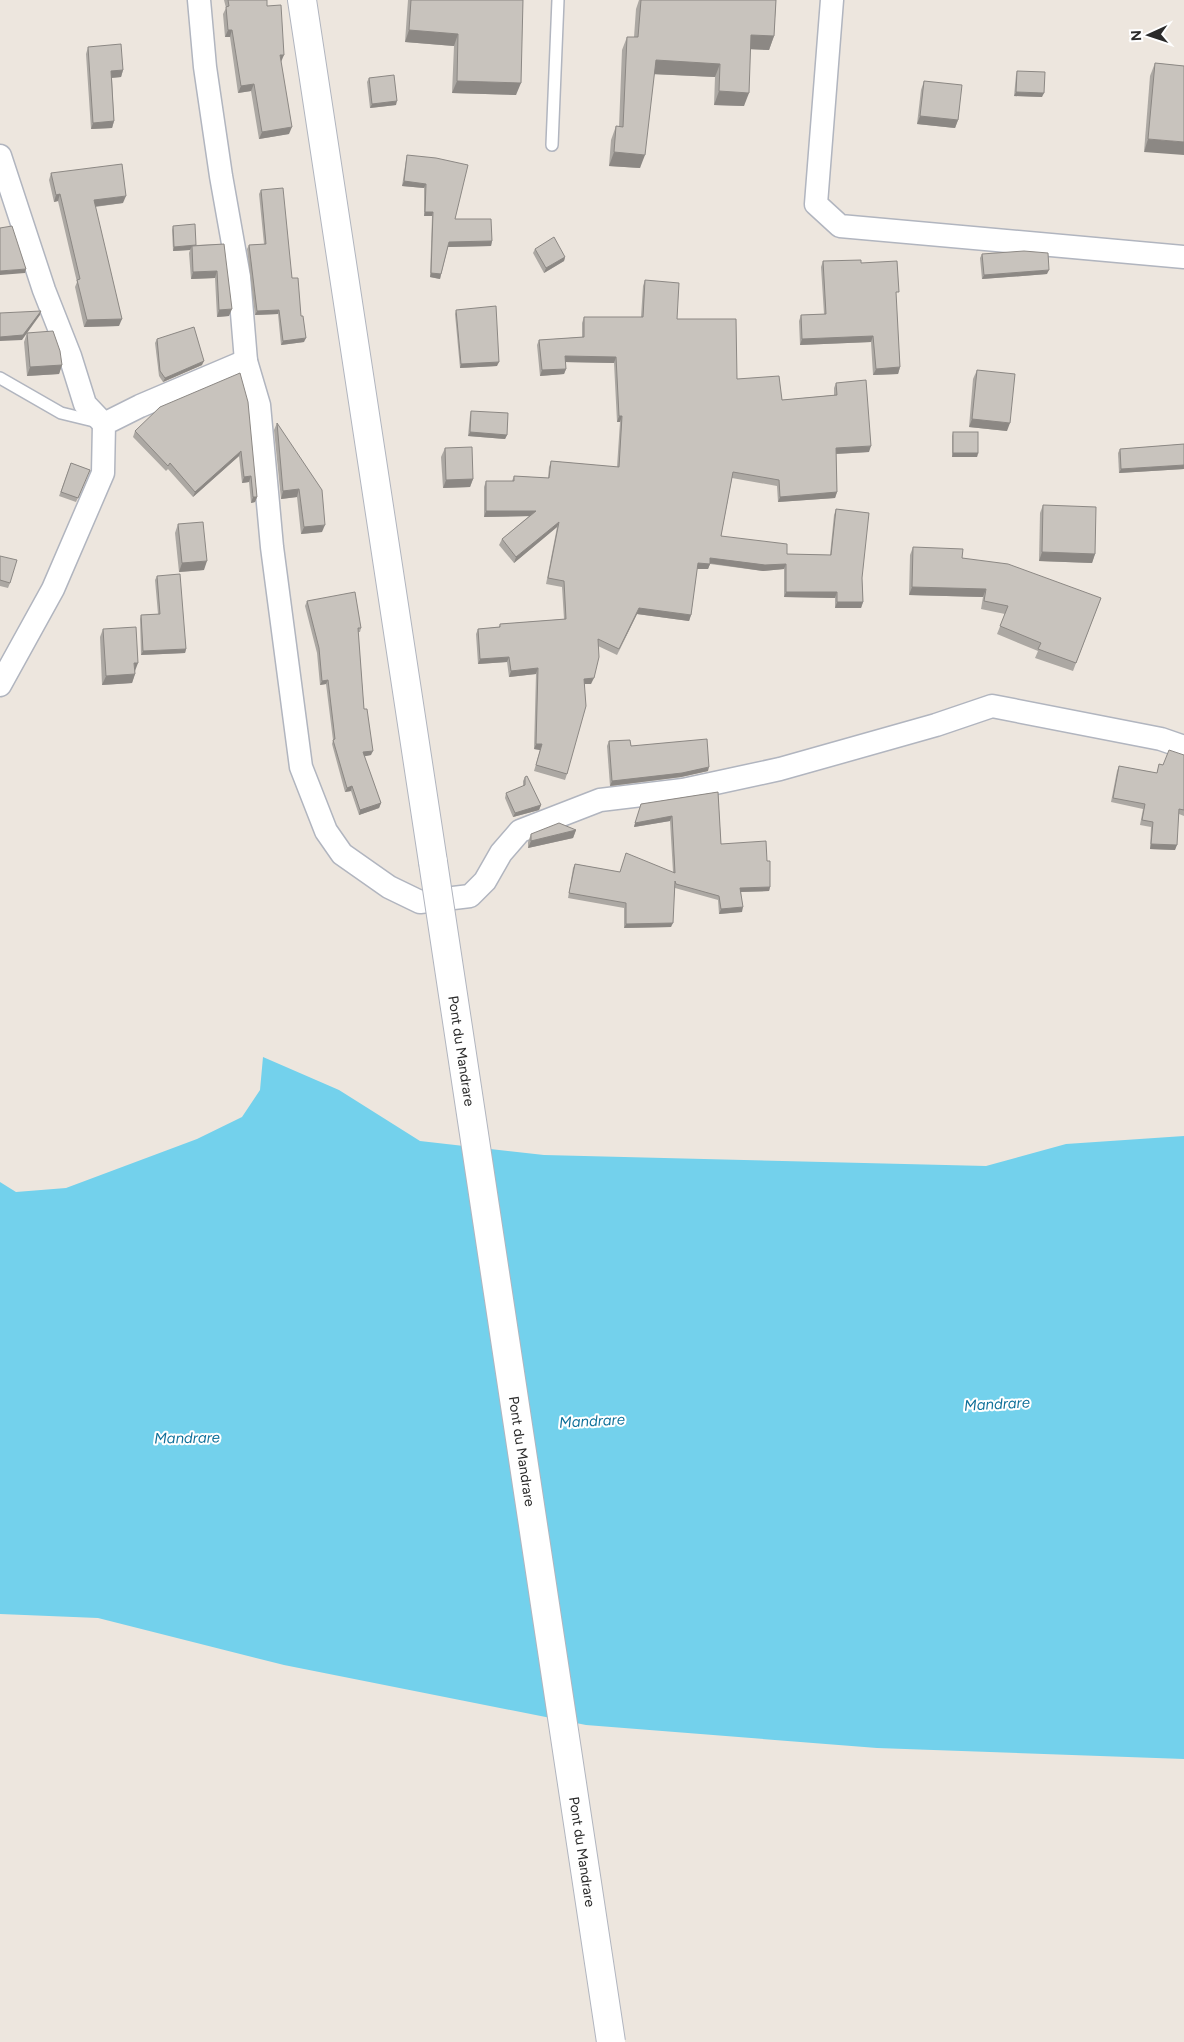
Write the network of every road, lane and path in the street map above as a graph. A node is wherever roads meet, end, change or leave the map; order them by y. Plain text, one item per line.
1 (199, 0) edge
2 (302, 0) edge
3 (558, 0) edge
4 (832, 0) edge
5 (552, 145) dead end
6 (0, 156) edge
7 (1184, 257) edge
8 (246, 361) junction
9 (0, 378) edge
10 (104, 424) junction
11 (0, 685) edge
12 (1184, 747) edge
13 (611, 2042) edge

1 - 8 street
2 - 13 main road, Pont du Mandrare, bridge
3 - 5 lane
4 - 7 street
6 - 10 street
8 - 10 street
8 - 12 street
9 - 10 lane
10 - 11 street

